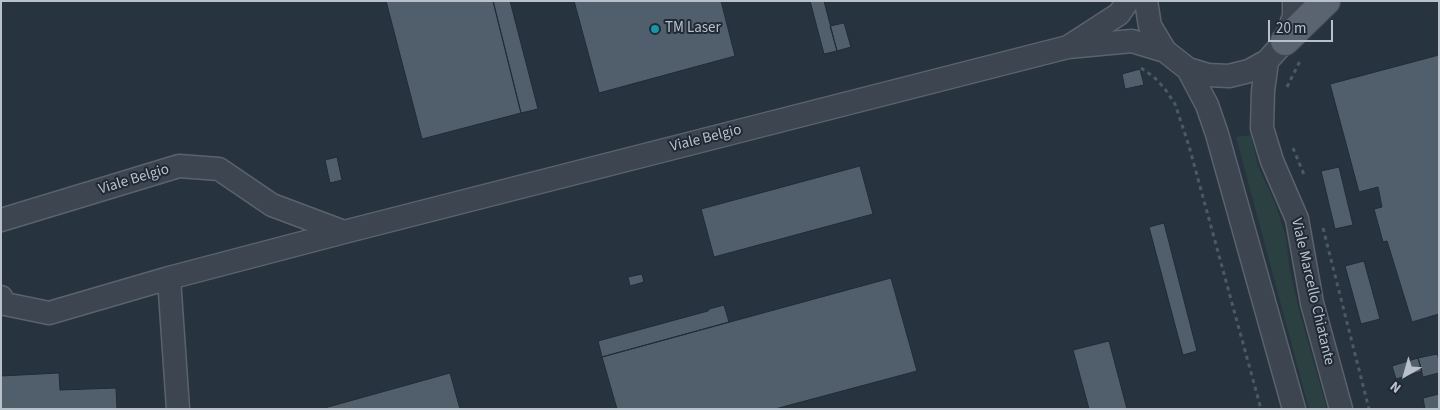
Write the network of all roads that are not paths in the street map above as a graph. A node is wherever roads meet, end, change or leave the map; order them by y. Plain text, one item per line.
1 (1128, 1) edge
2 (1146, 1) edge
3 (1294, 1) edge
4 (1326, 1) edge
5 (1068, 47) junction
6 (1165, 51) junction
7 (1285, 52) junction
8 (1188, 69) junction
9 (1, 220) edge
10 (344, 232) junction
11 (168, 278) junction
12 (1, 297) edge
13 (178, 409) edge
14 (1294, 409) edge
15 (1341, 409) edge

1 - 5 street, Viale Belgio
2 - 6 street
3 - 7 street, Viale Marcello Chiatante
4 - 7 main road
5 - 6 street, Viale Belgio
5 - 10 street, Viale Belgio
6 - 8 street
7 - 8 street
7 - 15 street, Viale Marcello Chiatante
8 - 14 street
9 - 10 street, Viale Belgio
10 - 11 street, Viale Belgio
11 - 12 street, Viale Belgio
11 - 13 street

